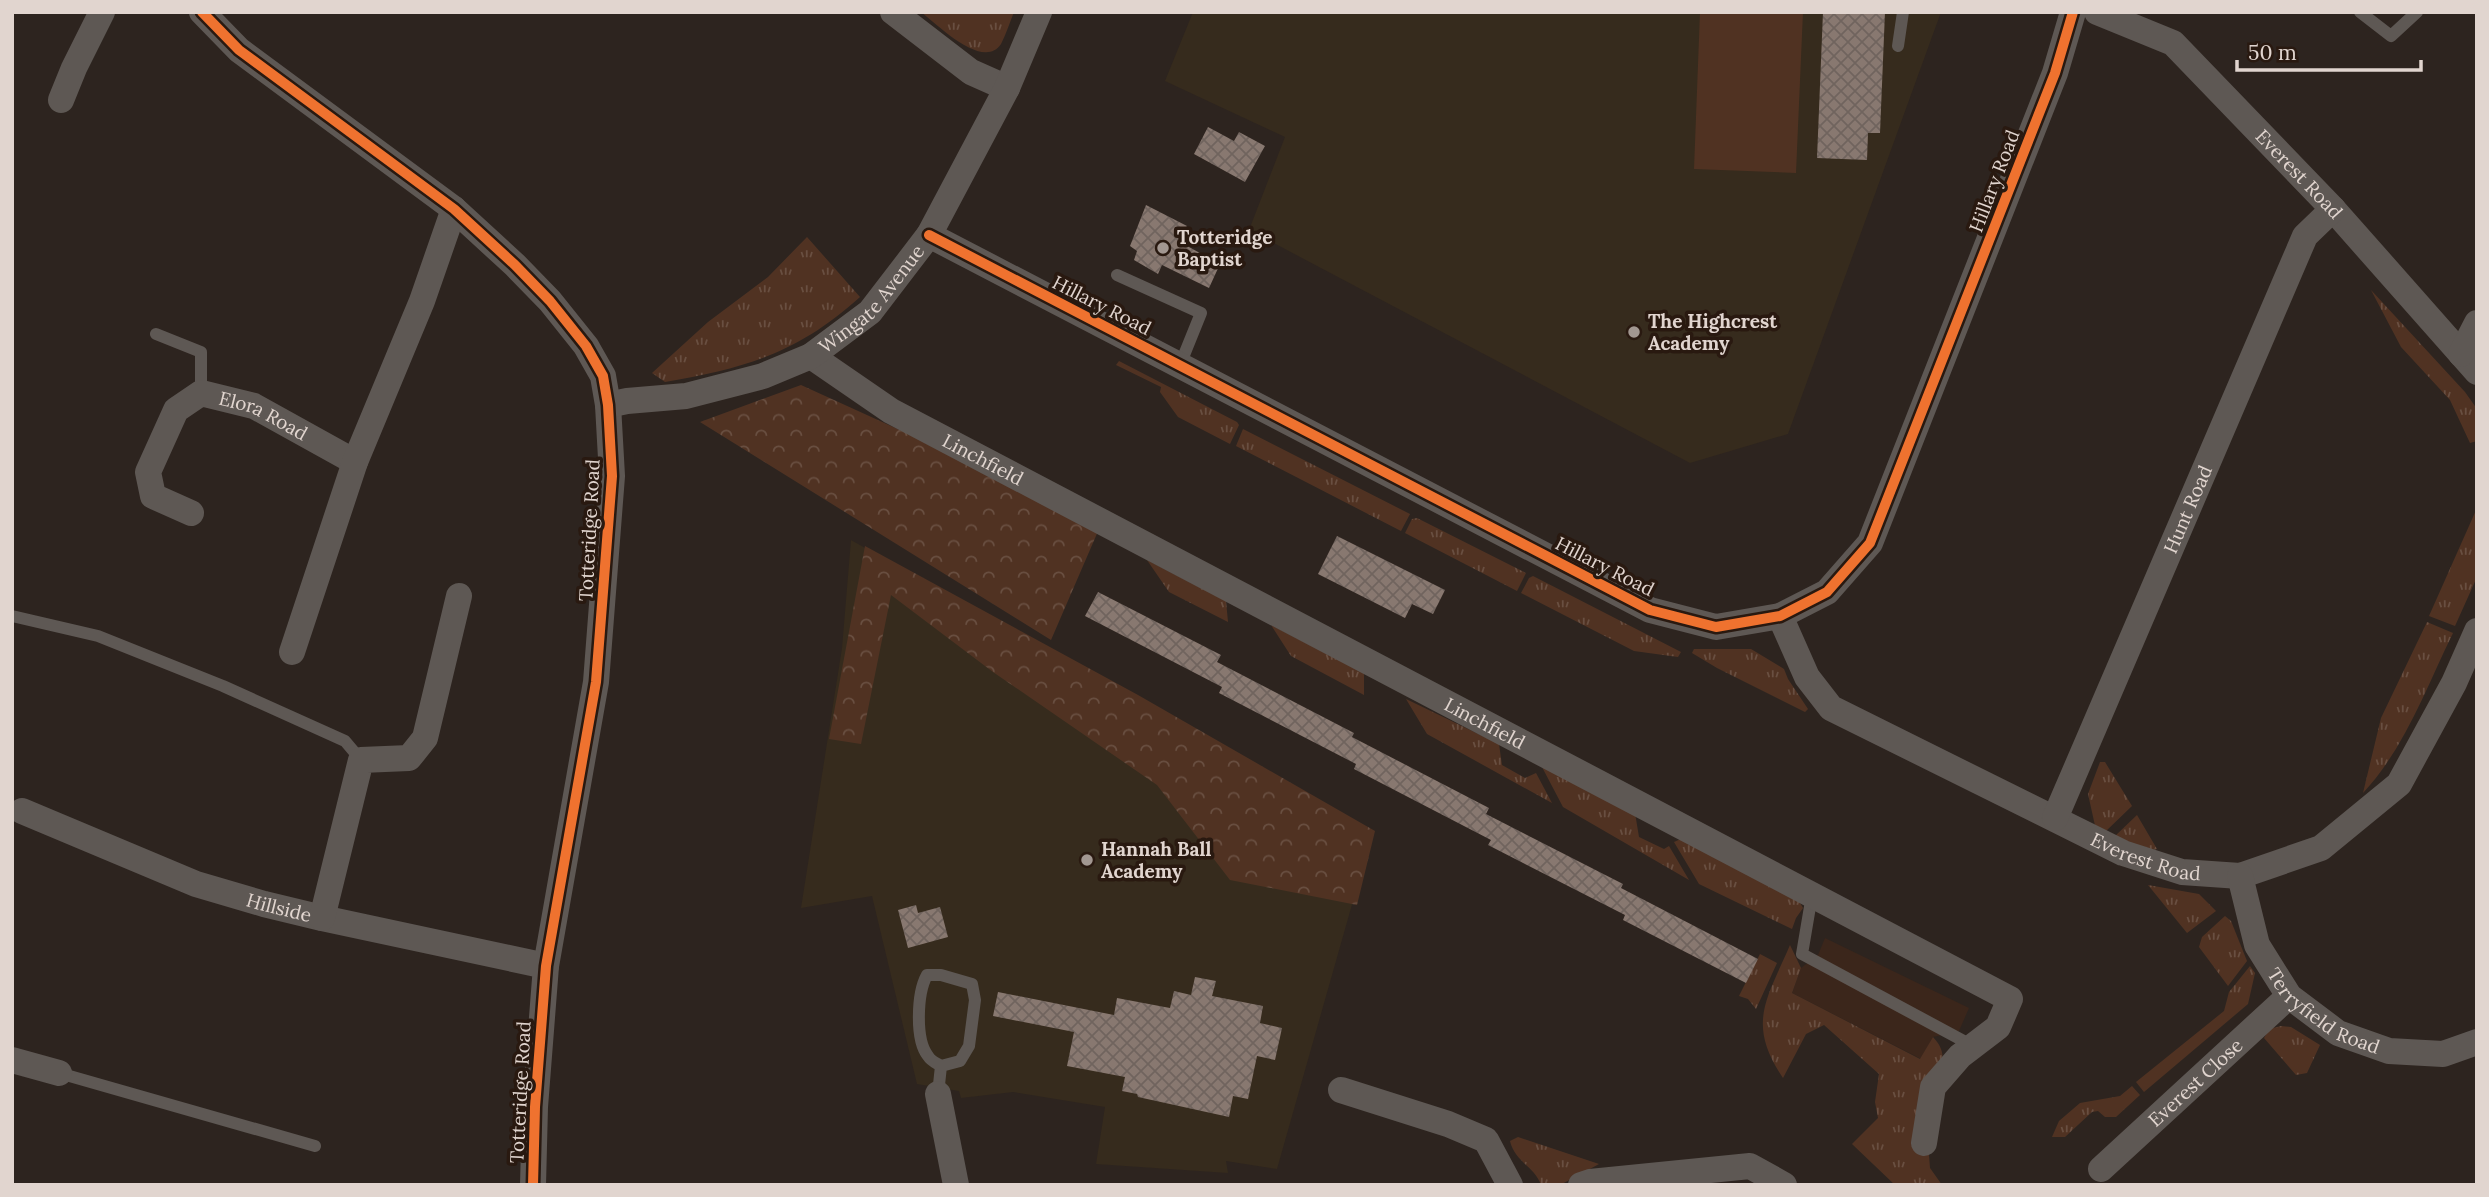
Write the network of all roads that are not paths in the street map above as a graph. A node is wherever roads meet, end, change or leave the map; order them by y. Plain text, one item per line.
1 (102, 12) edge
2 (202, 12) edge
3 (893, 12) edge
4 (1039, 12) edge
5 (1903, 12) edge
6 (2073, 12) edge
7 (2097, 12) edge
8 (2360, 12) edge
9 (2417, 12) edge
10 (1898, 46) dead end
11 (1007, 88) junction
12 (56, 105) dead end
13 (454, 209) junction
14 (2333, 209) junction
15 (929, 234) junction
16 (1117, 275) dead end
17 (2477, 323) edge
18 (156, 334) dead end
19 (811, 356) junction
20 (2469, 363) edge
21 (1180, 365) junction
22 (201, 393) junction
23 (608, 405) junction
24 (355, 462) junction
25 (191, 513) dead end
26 (459, 596) dead end
27 (12, 616) edge
28 (1780, 616) junction
29 (2477, 631) edge
30 (292, 652) dead end
31 (361, 760) junction
32 (22, 811) dead end
33 (2055, 818) junction
34 (2240, 876) junction
35 (1812, 894) junction
36 (322, 918) junction
37 (546, 966) junction
38 (2289, 996) junction
39 (2477, 1042) edge
40 (1973, 1046) junction
41 (12, 1060) edge
42 (941, 1066) junction
43 (59, 1073) joint
44 (1341, 1090) dead end
45 (938, 1094) joint
46 (1924, 1143) dead end
47 (315, 1146) dead end
48 (2101, 1169) dead end
49 (533, 1185) edge
50 (956, 1185) edge
51 (1510, 1185) edge
52 (1581, 1185) edge
53 (1784, 1185) edge

1 - 12 street
2 - 13 street, Totteridge Road
3 - 11 street
4 - 11 street, Wingate Avenue
5 - 10 lane
6 - 28 street, Hillary Road
7 - 14 street, Everest Road
8 - 9 lane
11 - 15 street, Wingate Avenue
13 - 23 street, Totteridge Road
13 - 24 street
14 - 20 street, Everest Road
14 - 33 street, Hunt Road
15 - 19 street, Wingate Avenue
15 - 21 street, Hillary Road
16 - 21 lane
17 - 20 street
18 - 22 lane
19 - 23 street, Wingate Avenue
19 - 35 street, Linchfield
21 - 28 street, Hillary Road
22 - 24 street, Elora Road
22 - 25 street, Elora Road
23 - 37 street, Totteridge Road
24 - 30 street
26 - 31 street
27 - 31 lane
28 - 33 street, Everest Road
29 - 34 street, Everest Road
31 - 36 street
32 - 36 street, Hillside
33 - 34 street, Everest Road
34 - 38 street, Terryfield Road
35 - 40 lane
35 - 40 street, Linchfield
36 - 37 street, Hillside
37 - 49 street, Totteridge Road
38 - 39 street, Terryfield Road
38 - 48 street, Everest Close
40 - 46 street, Linchfield
41 - 43 street
42 - 42 lane
42 - 45 lane
43 - 47 lane
44 - 51 street
45 - 50 street
52 - 53 street

